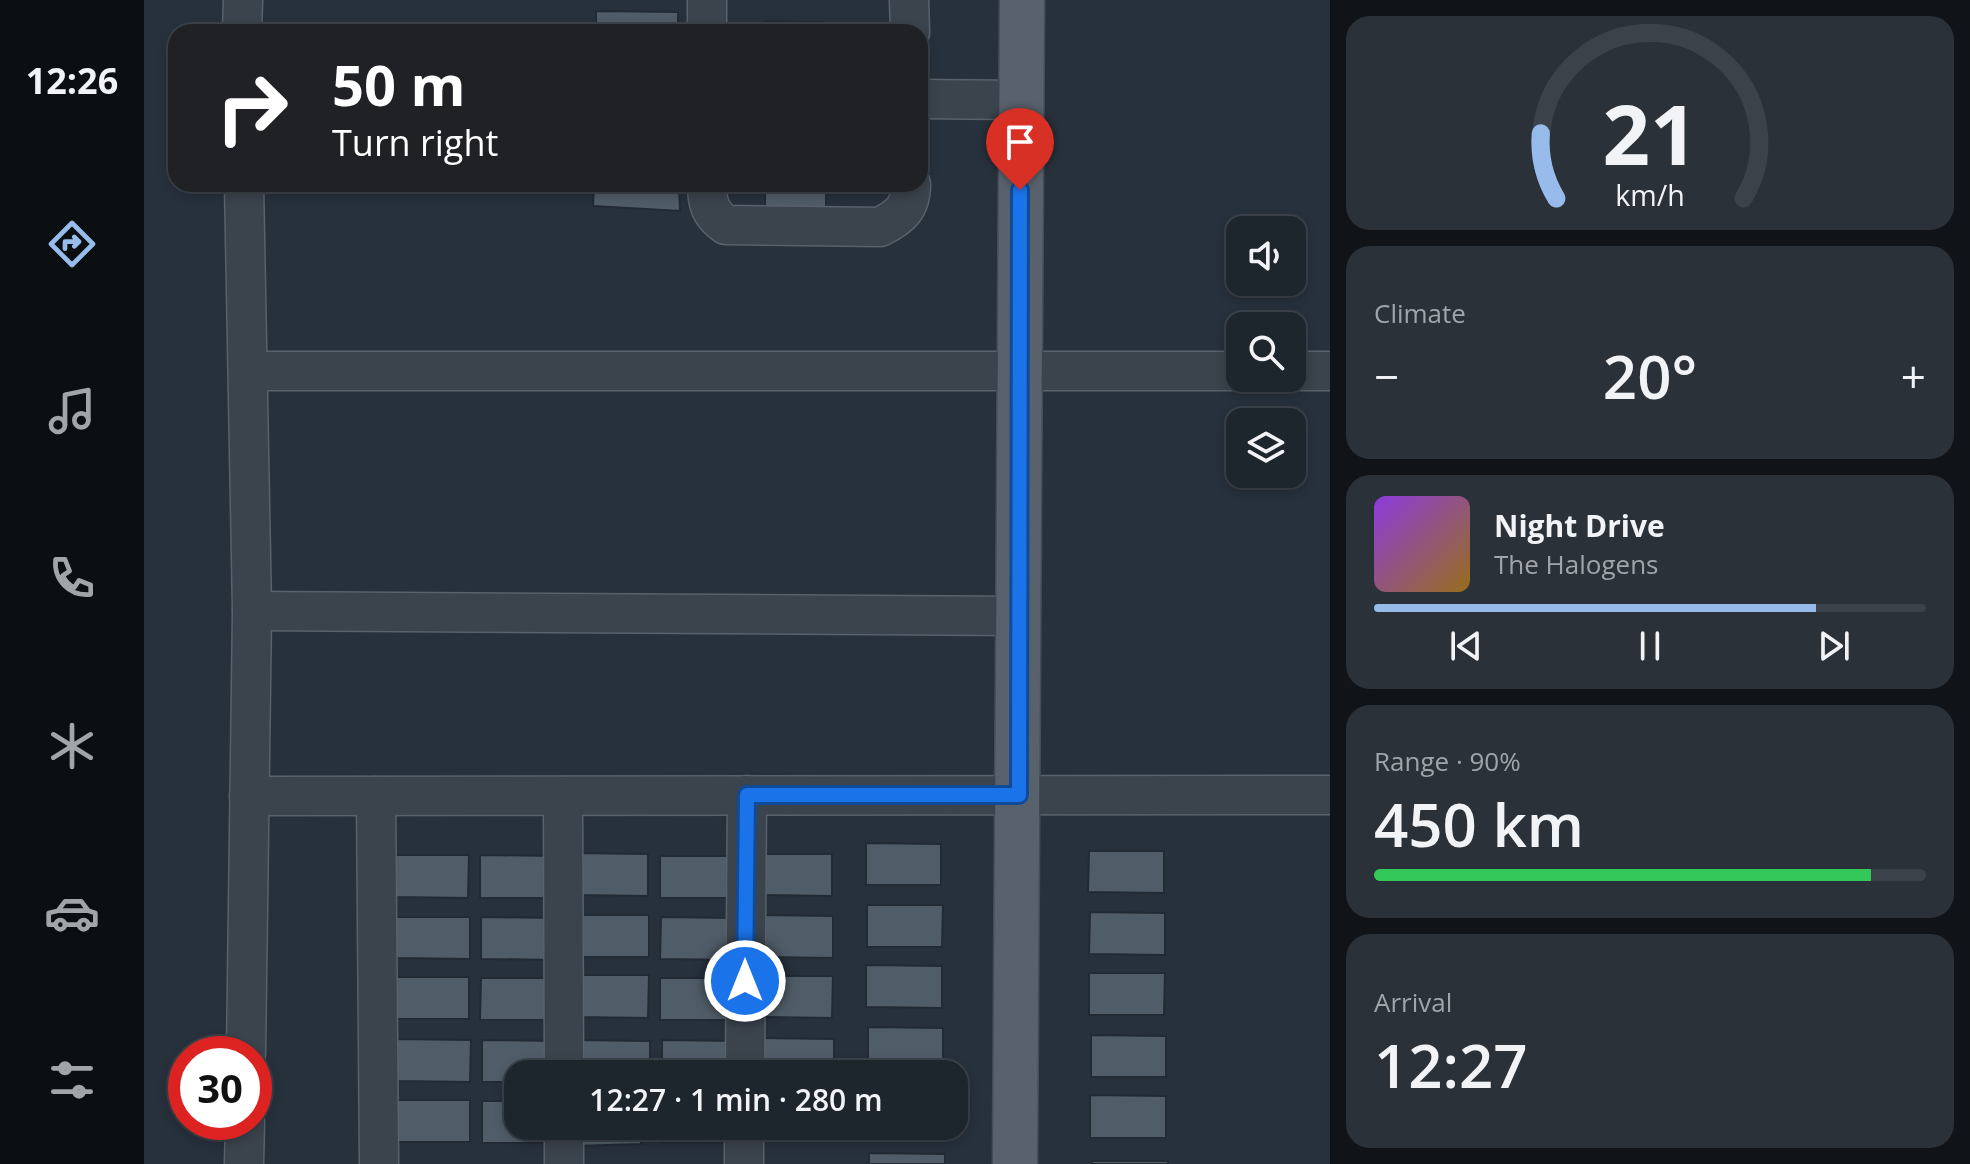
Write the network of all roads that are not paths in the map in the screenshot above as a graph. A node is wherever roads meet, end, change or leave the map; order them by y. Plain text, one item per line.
1 (243, 0) edge
2 (707, 0) edge
3 (909, 0) edge
4 (1022, 0) edge
5 (242, 24) edge
6 (707, 24) edge
7 (910, 24) edge
8 (928, 99) edge
9 (1021, 100) junction
10 (244, 192) edge
11 (707, 192) edge
12 (910, 192) edge
13 (248, 371) junction
14 (1020, 371) junction
15 (1226, 371) edge
16 (1306, 371) edge
17 (1330, 371) edge
18 (252, 611) junction
19 (1020, 616) junction
20 (747, 795) junction
21 (1019, 795) junction
22 (1330, 795) edge
23 (249, 796) junction
24 (376, 796) junction
25 (563, 796) junction
26 (246, 1036) edge
27 (564, 1060) edge
28 (745, 1060) edge
29 (245, 1140) edge
30 (564, 1140) edge
31 (744, 1140) edge
32 (244, 1164) edge
33 (379, 1164) edge
34 (564, 1164) edge
35 (744, 1164) edge
36 (1015, 1164) edge

1 - 5 street
2 - 6 street
3 - 7 street
4 - 9 main road
8 - 9 street
9 - 14 main road
10 - 13 street
11 - 12 street
13 - 14 street
13 - 18 street
14 - 15 street
14 - 19 main road
16 - 17 street
18 - 19 street
18 - 23 street
19 - 21 main road
20 - 21 street
20 - 25 street
20 - 28 street
21 - 22 street
21 - 36 main road
23 - 24 street
23 - 26 street
24 - 25 street
24 - 33 street
25 - 27 street
29 - 32 street
30 - 34 street
31 - 35 street

